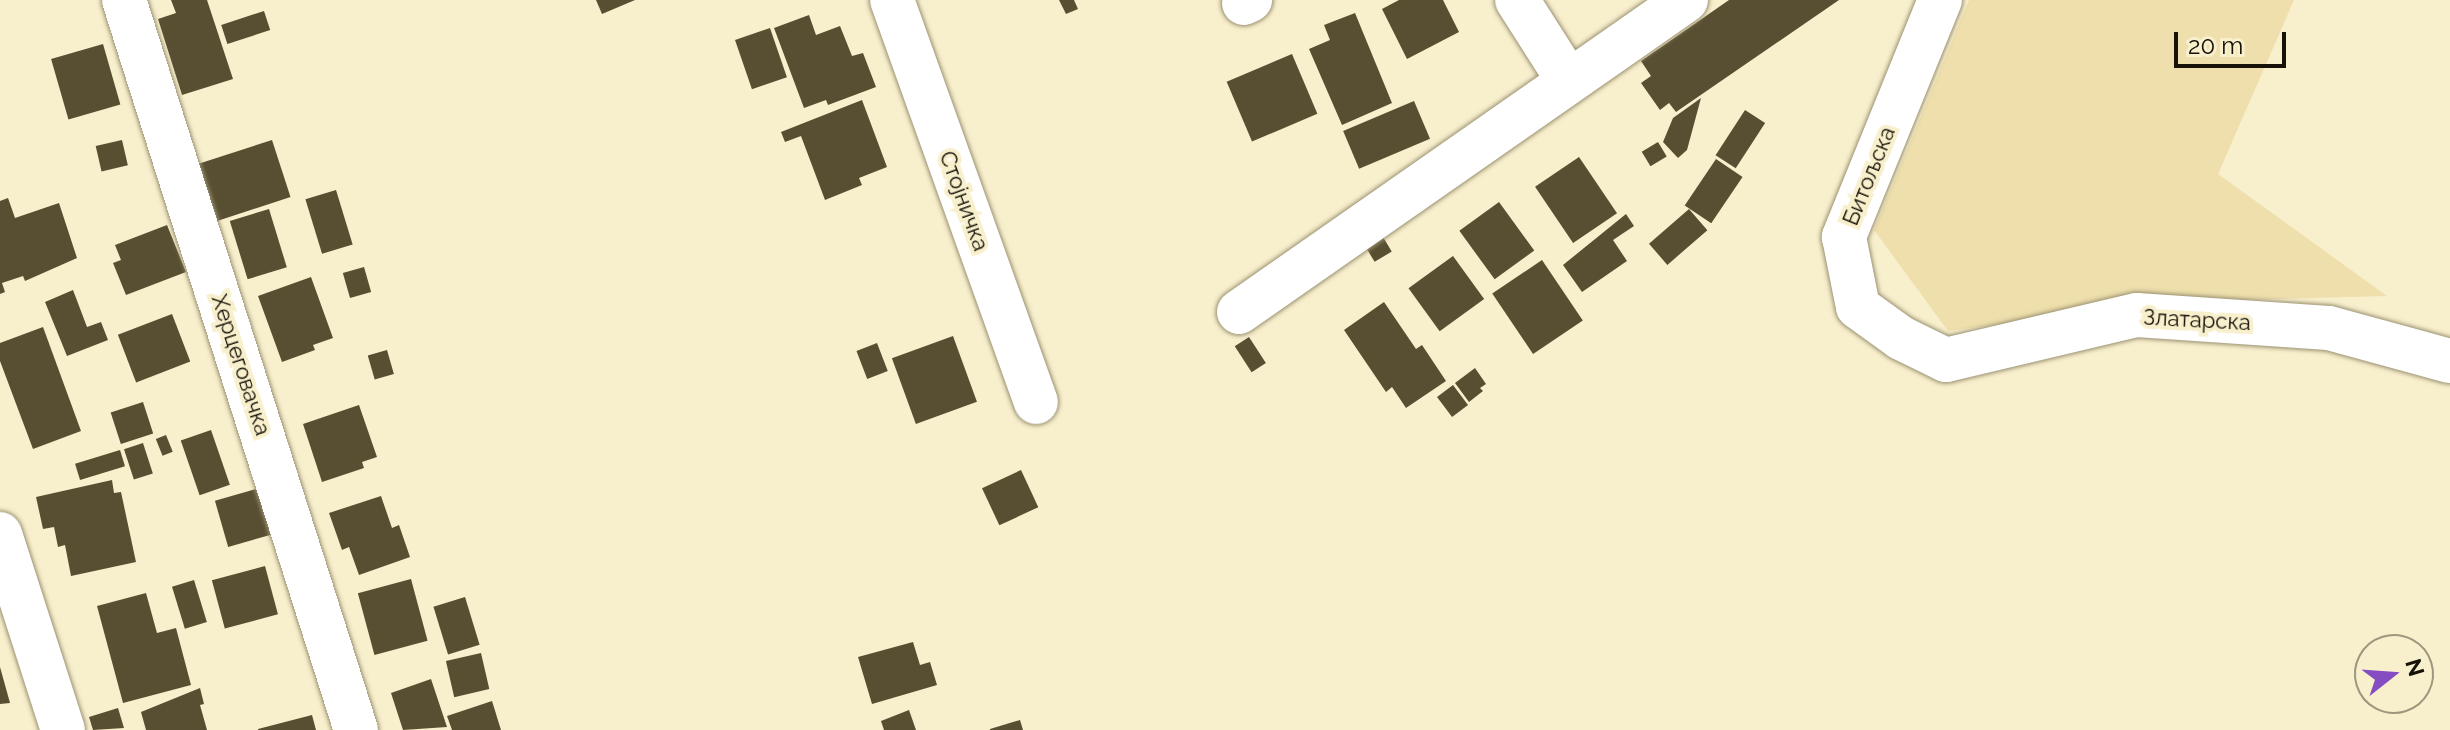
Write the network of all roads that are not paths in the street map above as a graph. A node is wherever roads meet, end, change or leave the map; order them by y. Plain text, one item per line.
1 (124, 0) edge
2 (892, 0) edge
3 (1517, 0) edge
4 (1686, 0) edge
5 (1940, 0) edge
6 (1568, 80) junction
7 (1239, 312) dead end
8 (1901, 338) joint
9 (2450, 361) edge
10 (1036, 402) dead end
11 (0, 534) edge
12 (63, 730) edge
13 (356, 730) edge

1 - 13 street, Херцеговачка
2 - 10 street, Стојничка
3 - 6 street
4 - 6 street
5 - 8 street, Битољска
6 - 7 street
8 - 9 street, Златарска
11 - 12 street

